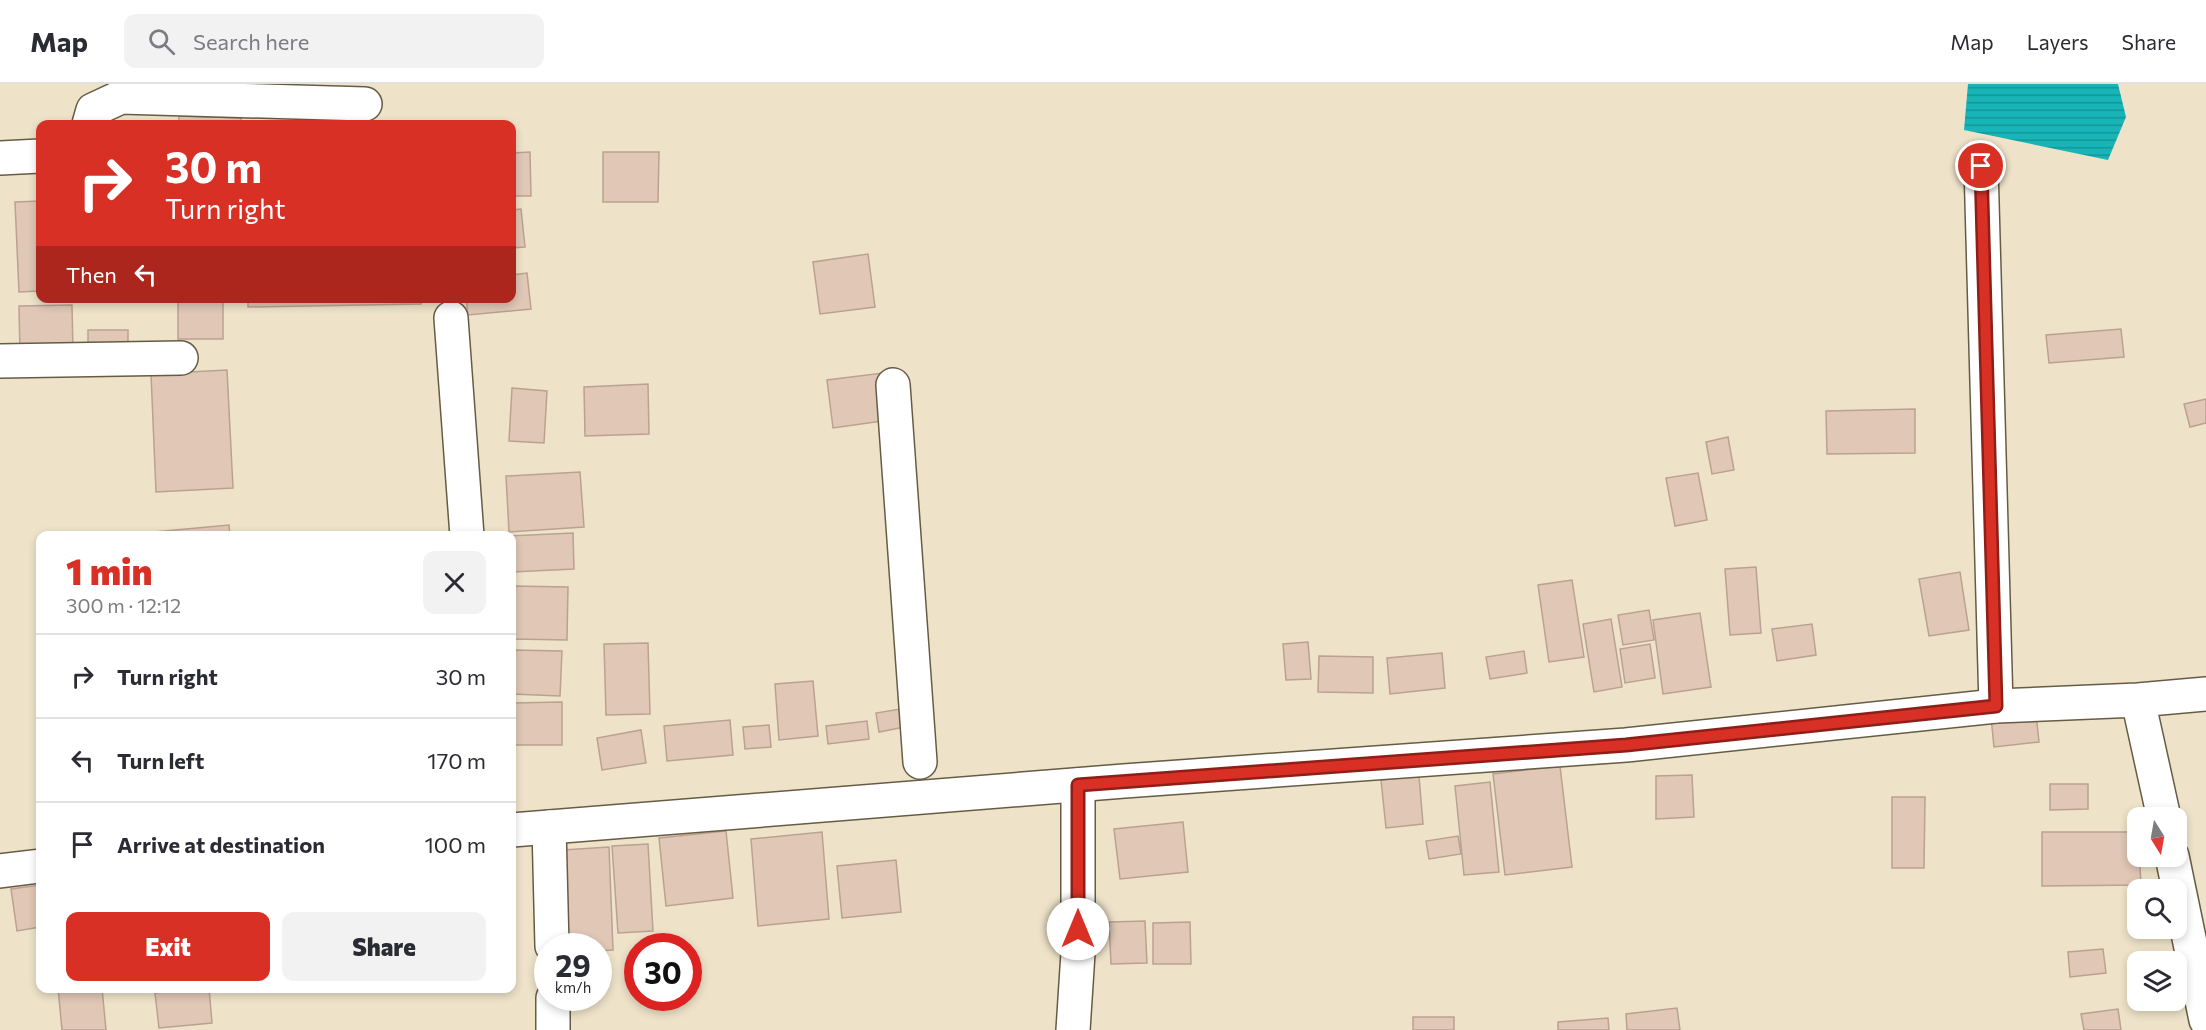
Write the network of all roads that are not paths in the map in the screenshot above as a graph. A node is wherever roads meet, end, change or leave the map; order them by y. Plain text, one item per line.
1 (365, 104) dead end
2 (90, 120) edge
3 (36, 156) edge
4 (0, 158) edge
5 (1981, 166) dead end
6 (451, 318) dead end
7 (181, 358) dead end
8 (0, 361) edge
9 (893, 385) dead end
10 (467, 531) edge
11 (2206, 694) edge
12 (2138, 700) junction
13 (1996, 706) junction
14 (920, 762) dead end
15 (1078, 785) junction
16 (2162, 807) edge
17 (549, 827) junction
18 (516, 830) edge
19 (36, 866) edge
20 (2174, 867) edge
21 (0, 871) edge
22 (552, 933) edge
23 (553, 1011) edge
24 (2206, 1020) edge
25 (554, 1030) edge
26 (1073, 1030) edge

1 - 2 street
3 - 4 street
5 - 13 street
6 - 10 street
7 - 8 street
9 - 14 street
11 - 12 street
12 - 13 street
12 - 16 street
13 - 15 street
15 - 17 street
15 - 26 street
17 - 18 street
17 - 22 street
19 - 21 street
20 - 24 street
23 - 25 street

